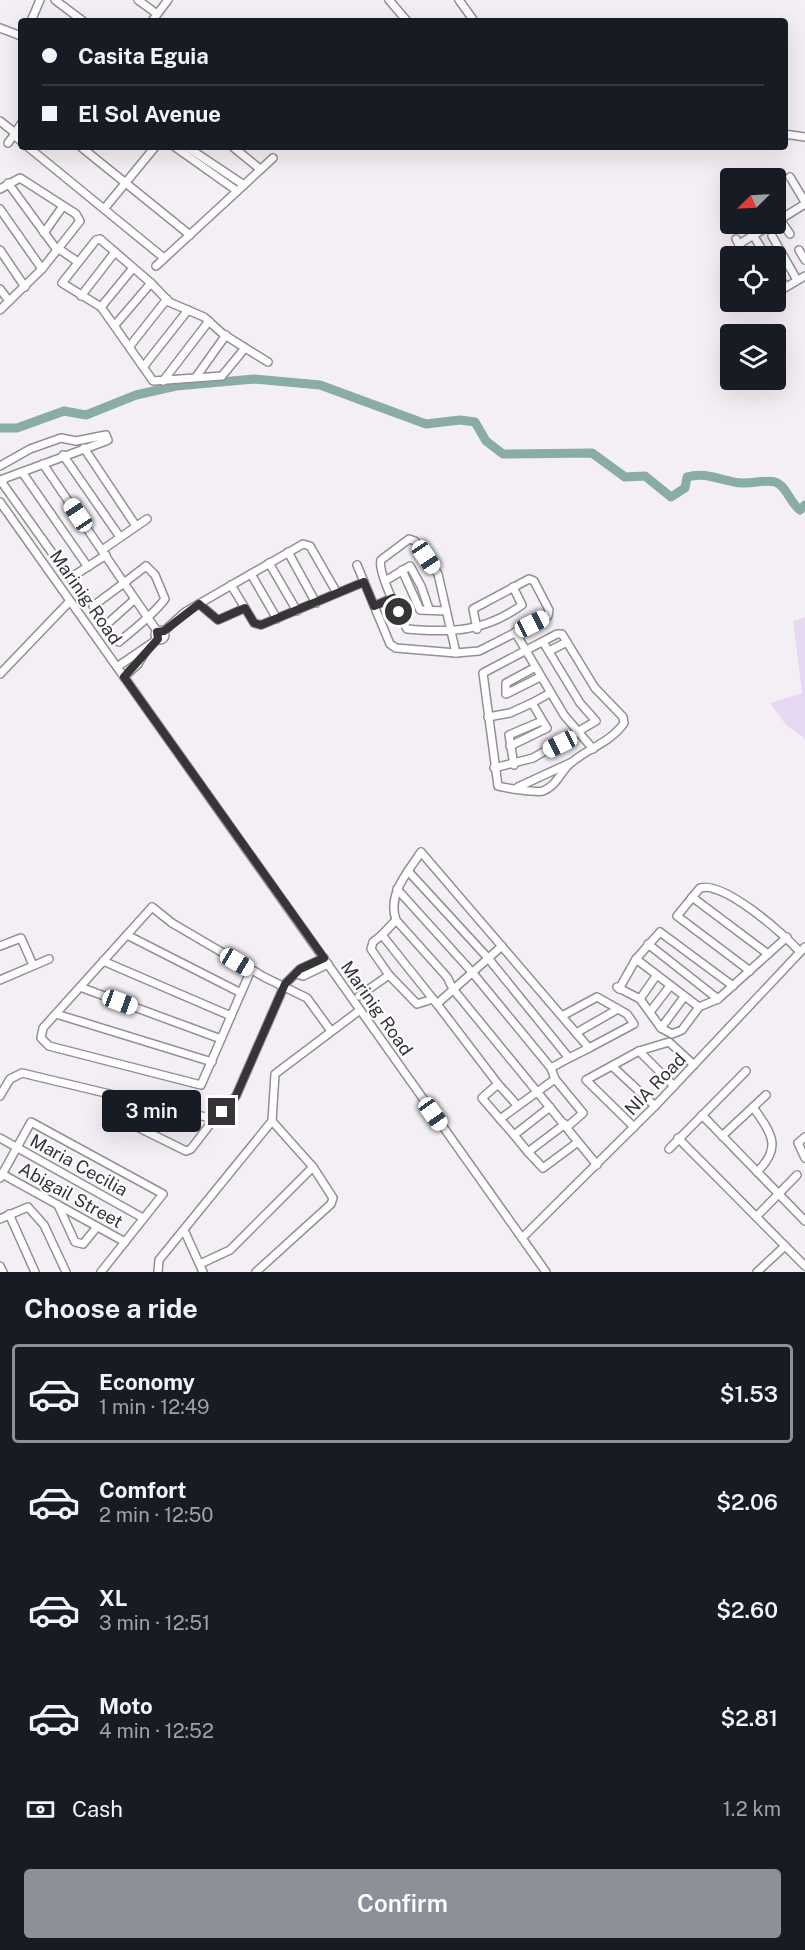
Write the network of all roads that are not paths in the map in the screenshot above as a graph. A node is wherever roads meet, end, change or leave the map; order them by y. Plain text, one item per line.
1 (40, 0) edge
2 (55, 0) edge
3 (138, 0) edge
4 (168, 0) edge
5 (388, 0) edge
6 (459, 0) edge
7 (157, 14) junction
8 (33, 18) edge
9 (79, 18) edge
10 (154, 18) edge
11 (404, 18) edge
12 (472, 18) edge
13 (0, 28) edge
14 (18, 35) edge
15 (0, 121) edge
16 (18, 129) edge
17 (15, 134) junction
18 (788, 135) edge
19 (805, 137) edge
20 (18, 138) edge
21 (8, 143) dead end
22 (32, 150) edge
23 (85, 150) edge
24 (152, 150) edge
25 (179, 150) edge
26 (192, 150) edge
27 (237, 150) edge
28 (273, 158) dead end
29 (260, 169) junction
30 (790, 177) dead end
31 (8, 183) junction
32 (125, 183) junction
33 (244, 185) junction
34 (0, 189) edge
35 (237, 191) junction
36 (805, 203) edge
37 (63, 206) junction
38 (104, 209) junction
39 (0, 210) edge
40 (786, 214) edge
41 (786, 230) edge
42 (44, 233) junction
43 (790, 234) dead end
44 (190, 235) junction
45 (753, 235) joint
46 (772, 236) dead end
47 (740, 246) edge
48 (759, 246) edge
49 (58, 249) junction
50 (0, 250) edge
51 (799, 250) dead end
52 (116, 252) junction
53 (164, 258) junction
54 (805, 260) edge
55 (78, 262) junction
56 (156, 266) dead end
57 (133, 268) junction
58 (42, 269) junction
59 (805, 276) edge
60 (797, 280) junction
61 (151, 283) junction
62 (786, 286) edge
63 (25, 287) junction
64 (0, 289) edge
65 (81, 296) junction
66 (167, 299) junction
67 (9, 302) junction
68 (101, 308) junction
69 (0, 310) edge
70 (188, 310) junction
71 (209, 321) junction
72 (115, 325) junction
73 (226, 336) junction
74 (130, 346) junction
75 (245, 348) junction
76 (268, 362) dead end
77 (144, 366) junction
78 (196, 377) junction
79 (163, 381) junction
80 (84, 448) junction
81 (63, 456) junction
82 (43, 464) junction
83 (0, 466) edge
84 (22, 472) junction
85 (0, 502) edge
86 (147, 519) dead end
87 (136, 526) junction
88 (120, 537) junction
89 (288, 552) junction
90 (104, 553) junction
91 (269, 563) junction
92 (357, 565) dead end
93 (87, 567) junction
94 (402, 570) junction
95 (251, 574) junction
96 (386, 581) junction
97 (364, 582) junction
98 (124, 584) junction
99 (231, 585) junction
100 (513, 587) junction
101 (337, 593) junction
102 (393, 598) junction
103 (135, 599) junction
104 (70, 601) junction
105 (316, 603) junction
106 (199, 604) junction
107 (93, 606) dead end
108 (374, 606) junction
109 (245, 608) junction
110 (429, 609) junction
111 (297, 611) junction
112 (446, 611) junction
113 (148, 615) junction
114 (277, 619) junction
115 (106, 625) dead end
116 (477, 628) junction
117 (515, 632) junction
118 (452, 633) junction
119 (159, 634) junction
120 (119, 642) dead end
121 (543, 642) junction
122 (567, 642) junction
123 (148, 647) junction
124 (526, 651) junction
125 (549, 651) junction
126 (456, 652) junction
127 (117, 667) junction
128 (534, 668) junction
129 (0, 674) edge
130 (124, 677) junction
131 (540, 677) junction
132 (550, 693) junction
133 (532, 703) junction
134 (488, 717) junction
135 (580, 732) junction
136 (593, 748) junction
137 (571, 762) junction
138 (514, 765) junction
139 (495, 768) junction
140 (518, 788) junction
141 (408, 871) junction
142 (397, 889) junction
143 (692, 897) junction
144 (396, 920) junction
145 (127, 935) junction
146 (382, 935) junction
147 (787, 937) junction
148 (648, 944) junction
149 (0, 946) edge
150 (502, 946) junction
151 (803, 949) edge
152 (768, 954) junction
153 (50, 958) dead end
154 (488, 958) junction
155 (636, 959) junction
156 (103, 961) junction
157 (326, 961) junction
158 (33, 965) junction
159 (251, 970) junction
160 (750, 971) junction
161 (472, 972) junction
162 (389, 975) junction
163 (657, 976) junction
164 (0, 980) edge
165 (670, 986) junction
166 (733, 986) junction
167 (80, 987) junction
168 (283, 988) junction
169 (453, 989) junction
170 (241, 993) junction
171 (359, 996) dead end
172 (684, 997) junction
173 (640, 999) junction
174 (718, 999) junction
175 (435, 1001) junction
176 (699, 1007) junction
177 (618, 1009) junction
178 (360, 1010) junction
179 (650, 1012) junction
180 (56, 1014) junction
181 (231, 1016) junction
182 (562, 1016) junction
183 (661, 1028) junction
184 (331, 1031) junction
185 (576, 1033) junction
186 (222, 1039) junction
187 (589, 1048) junction
188 (639, 1051) junction
189 (569, 1058) junction
190 (212, 1062) junction
191 (694, 1065) junction
192 (612, 1066) junction
193 (551, 1068) junction
194 (746, 1071) dead end
195 (555, 1079) junction
196 (498, 1084) junction
197 (674, 1086) junction
198 (537, 1090) junction
199 (117, 1095) junction
200 (766, 1095) dead end
201 (0, 1096) edge
202 (516, 1105) junction
203 (655, 1106) junction
204 (550, 1107) junction
205 (753, 1107) junction
206 (702, 1115) junction
207 (214, 1119) junction
208 (500, 1119) junction
209 (272, 1122) junction
210 (566, 1126) junction
211 (634, 1127) junction
212 (514, 1135) junction
213 (722, 1136) junction
214 (805, 1137) edge
215 (0, 1138) edge
216 (678, 1138) junction
217 (578, 1142) junction
218 (16, 1147) junction
219 (669, 1149) dead end
220 (528, 1152) junction
221 (805, 1158) edge
222 (597, 1165) junction
223 (313, 1167) junction
224 (757, 1172) junction
225 (797, 1175) dead end
226 (1, 1176) edge
227 (779, 1194) junction
228 (58, 1205) junction
229 (9, 1214) junction
230 (757, 1216) junction
231 (143, 1218) junction
232 (0, 1219) edge
233 (805, 1221) edge
234 (97, 1227) junction
235 (184, 1230) junction
236 (522, 1238) junction
237 (125, 1242) junction
238 (785, 1246) junction
239 (0, 1266) edge
240 (805, 1267) edge
241 (200, 1269) edge
242 (3, 1272) edge
243 (35, 1272) edge
244 (66, 1272) edge
245 (101, 1272) edge
246 (158, 1272) edge
247 (256, 1272) edge
248 (546, 1272) edge
249 (757, 1272) edge
250 (801, 1272) edge

1 - 8 street
2 - 9 street
3 - 7 street
4 - 7 street
5 - 11 street
6 - 12 street
7 - 10 street
13 - 14 street
15 - 17 street
16 - 17 street
17 - 20 street
17 - 21 street
18 - 19 street
22 - 38 street
23 - 32 street
24 - 32 street
25 - 35 street
26 - 33 street
27 - 29 street
28 - 29 street
29 - 33 street
30 - 36 street
31 - 34 street
31 - 37 street
31 - 42 street
32 - 38 street
32 - 44 street
33 - 35 street
35 - 44 street
36 - 40 street
37 - 42 street
37 - 49 street
38 - 53 street
39 - 58 street
41 - 43 street
42 - 49 street
44 - 53 street
45 - 47 street
45 - 48 street
46 - 60 street
49 - 55 street
49 - 58 street
50 - 63 street
51 - 54 street
52 - 55 street
52 - 57 street
52 - 65 street
53 - 56 street
55 - 65 street
57 - 61 street
57 - 68 street
58 - 63 street
59 - 60 street
60 - 62 street
61 - 66 street
61 - 72 street
63 - 67 street
64 - 67 street
65 - 68 street
66 - 70 street
66 - 74 street
67 - 69 street
68 - 72 street
70 - 71 street
70 - 77 street
71 - 73 street
71 - 79 street
72 - 74 street
73 - 75 street
73 - 78 street
74 - 77 street
75 - 76 street
75 - 78 street
77 - 79 street
78 - 79 street
80 - 81 street
80 - 83 street
80 - 87 street
81 - 82 street
81 - 88 street
82 - 84 street
82 - 90 street
84 - 93 street
84 - 93 street
85 - 104 street, Marinig Road
86 - 87 street
87 - 88 street
88 - 90 street
89 - 91 street
89 - 101 street
89 - 105 street
90 - 93 street
90 - 98 street
91 - 95 street
91 - 111 street
92 - 97 street
94 - 96 street
94 - 110 street
94 - 110 street
95 - 99 street
95 - 114 street
96 - 102 street
96 - 112 street
97 - 101 street
97 - 108 street
98 - 103 street
98 - 107 street
98 - 113 street
99 - 106 street
99 - 109 street
100 - 116 street
100 - 116 street
100 - 117 street
101 - 105 street
102 - 108 street
102 - 118 street
103 - 113 street
103 - 115 street
104 - 127 street, Marinig Road
104 - 129 street
105 - 111 street
106 - 109 street
106 - 119 street
108 - 126 street
109 - 114 street
110 - 112 street
111 - 114 street
112 - 118 street
113 - 119 street
113 - 120 street
116 - 118 street
117 - 124 street
117 - 126 street
118 - 126 street
119 - 123 street
121 - 122 street
121 - 124 street
121 - 125 street
122 - 125 street
122 - 136 street
123 - 127 street
123 - 130 street
124 - 128 street
124 - 134 street
125 - 135 street
127 - 130 street, Marinig Road
128 - 131 street
128 - 131 street
130 - 157 street, Marinig Road
131 - 132 street
132 - 133 street
132 - 135 street
133 - 134 street
133 - 138 street
134 - 139 street
135 - 136 street
135 - 138 street
136 - 137 street
137 - 140 street
137 - 140 street
138 - 139 street
139 - 140 street
141 - 142 street
141 - 150 street
141 - 154 street
142 - 144 street
142 - 161 street
143 - 147 street
143 - 152 street
143 - 160 street
144 - 146 street
144 - 169 street
145 - 156 street
145 - 159 street
145 - 170 street
146 - 162 street
146 - 175 street
147 - 151 street
147 - 152 street
148 - 155 street
148 - 166 street
148 - 174 street
149 - 158 street
150 - 154 street
150 - 182 street
151 - 191 street, NIA Road
152 - 160 street
153 - 158 street
154 - 161 street
154 - 189 street
155 - 163 street
155 - 173 street
156 - 167 street
156 - 181 street
157 - 168 street
157 - 178 street, Marinig Road
158 - 164 street
159 - 168 street
159 - 170 street
160 - 166 street
161 - 169 street
161 - 193 street
162 - 171 street
162 - 175 street
163 - 165 street
163 - 173 street
165 - 172 street
165 - 179 street
166 - 174 street
167 - 180 street
167 - 186 street
168 - 184 street
168 - 207 street
169 - 175 street
169 - 198 street
170 - 181 street
172 - 176 street
172 - 183 street
173 - 179 street
174 - 176 street
175 - 196 street
176 - 183 street
177 - 182 street
177 - 185 street
177 - 187 street
178 - 184 street
178 - 236 street, Marinig Road
179 - 183 street
180 - 190 street
180 - 190 street
181 - 186 street
182 - 185 street
184 - 209 street
185 - 187 street
186 - 190 street
187 - 189 street
188 - 191 street
188 - 192 street
188 - 197 street
189 - 193 street
191 - 197 street, NIA Road
192 - 203 street
192 - 211 street
193 - 195 street
194 - 206 street
195 - 198 street
195 - 210 street
196 - 202 street
196 - 208 street
197 - 203 street, NIA Road
198 - 202 street
198 - 204 street
199 - 201 street
199 - 207 street
199 - 207 street
200 - 205 street
202 - 208 street
203 - 211 street, NIA Road
204 - 210 street
204 - 212 street
205 - 213 street
205 - 224 street
206 - 213 street
206 - 216 street
208 - 212 street
209 - 223 street
209 - 235 street
210 - 217 street
210 - 220 street
211 - 222 street, NIA Road
212 - 220 street
213 - 224 street
214 - 221 street
215 - 218 street, Maria Cecilia
216 - 219 street
216 - 230 street
217 - 220 street
217 - 222 street
218 - 226 street
218 - 231 street, Maria Cecilia
218 - 231 street
222 - 236 street, NIA Road
223 - 241 street
223 - 247 street
224 - 227 street
225 - 227 street
226 - 228 street, Abigail Street
227 - 230 street
227 - 233 street
228 - 234 street, Abigail Street
228 - 234 street
229 - 232 street
229 - 243 street
229 - 244 street
230 - 238 street
231 - 237 street
234 - 237 street, Abigail Street
235 - 241 street
235 - 246 street
236 - 248 street, Marinig Road
237 - 245 street
238 - 240 street
238 - 249 street
239 - 242 street
240 - 250 street

